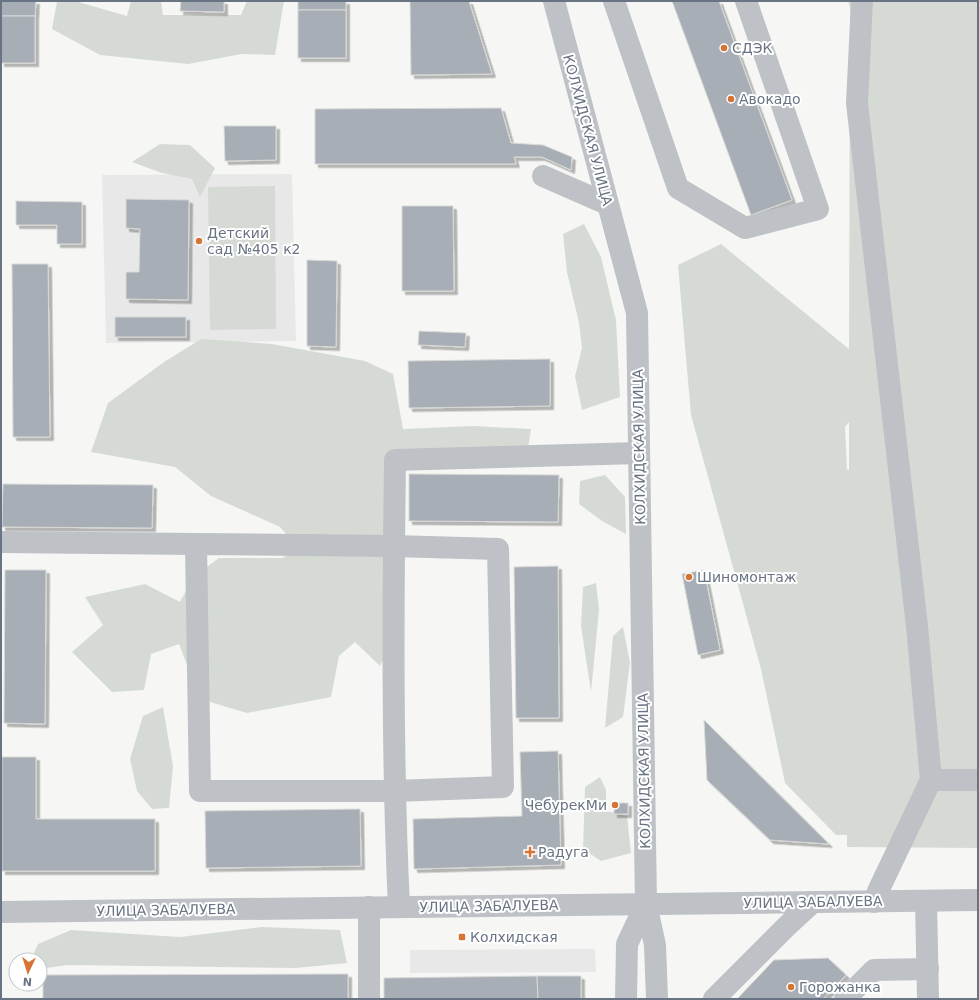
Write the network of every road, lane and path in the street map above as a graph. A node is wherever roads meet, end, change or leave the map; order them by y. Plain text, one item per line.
1 (554, 1) edge
2 (614, 1) edge
3 (746, 1) edge
4 (862, 1) edge
5 (543, 176) dead end
6 (607, 204) junction
7 (640, 453) junction
8 (1, 542) edge
9 (196, 544) junction
10 (394, 546) junction
11 (931, 780) junction
12 (978, 780) edge
13 (394, 791) junction
14 (978, 900) edge
15 (926, 901) junction
16 (813, 902) junction
17 (874, 902) junction
18 (646, 904) junction
19 (399, 907) junction
20 (369, 908) junction
21 (1, 912) edge
22 (928, 969) junction
23 (369, 999) edge
24 (626, 999) edge
25 (657, 999) edge
26 (714, 999) edge
27 (845, 999) edge
28 (928, 999) edge

1 - 6 street, КОЛХИДСКАЯ УЛИЦА
2 - 3 street
4 - 11 street
5 - 6 street
6 - 7 street, КОЛХИДСКАЯ УЛИЦА
7 - 10 street
7 - 18 street, КОЛХИДСКАЯ УЛИЦА
8 - 9 street
9 - 10 street
9 - 13 street
10 - 13 street
10 - 13 street
11 - 12 street
11 - 17 street
13 - 19 street
14 - 15 street, УЛИЦА ЗАБАЛУЕВА
15 - 17 street, УЛИЦА ЗАБАЛУЕВА
15 - 22 street
16 - 17 street, УЛИЦА ЗАБАЛУЕВА
16 - 18 street, УЛИЦА ЗАБАЛУЕВА
16 - 26 street
18 - 19 street, УЛИЦА ЗАБАЛУЕВА
18 - 24 street, КОЛХИДСКАЯ УЛИЦА
18 - 25 street, КОЛХИДСКАЯ УЛИЦА
19 - 20 street, УЛИЦА ЗАБАЛУЕВА
20 - 21 street, УЛИЦА ЗАБАЛУЕВА
20 - 23 street
22 - 27 street
22 - 28 street

